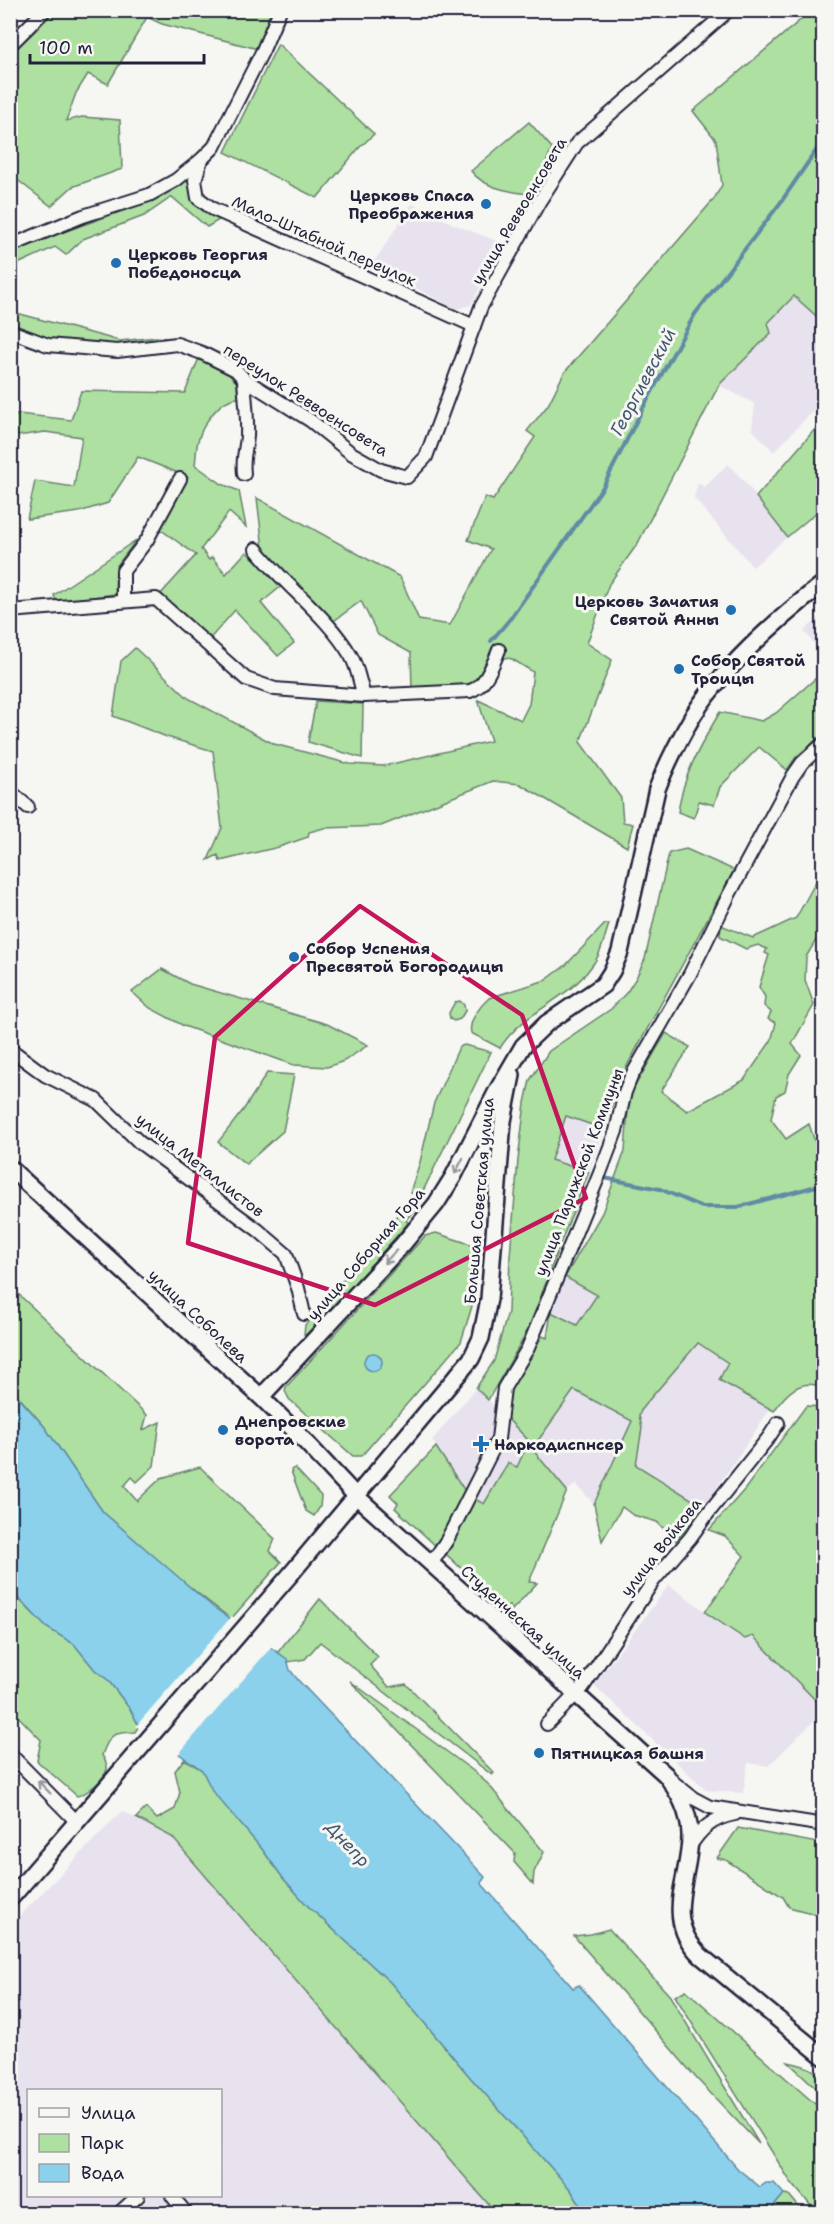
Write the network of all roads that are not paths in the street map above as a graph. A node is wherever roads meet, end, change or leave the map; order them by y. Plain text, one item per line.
1 (45, 10) edge
2 (280, 10) edge
3 (729, 10) edge
4 (10, 45) edge
5 (201, 160) junction
6 (10, 246) edge
7 (474, 326) junction
8 (10, 331) edge
9 (244, 379) junction
10 (243, 474) dead end
11 (407, 477) joint
12 (180, 479) dead end
13 (256, 549) dead end
14 (824, 583) edge
15 (123, 601) junction
16 (10, 611) edge
17 (499, 650) dead end
18 (364, 696) junction
19 (824, 743) edge
20 (10, 791) edge
21 (28, 807) dead end
22 (10, 1049) edge
23 (515, 1058) junction
24 (10, 1168) edge
25 (304, 1314) dead end
26 (261, 1397) junction
27 (778, 1423) dead end
28 (356, 1496) junction
29 (431, 1564) junction
30 (576, 1694) junction
31 (547, 1724) dead end
32 (10, 1754) edge
33 (666, 1775) junction
34 (739, 1813) junction
35 (76, 1821) junction
36 (824, 1825) edge
37 (689, 1848) junction
38 (10, 1899) edge
39 (824, 2057) edge
40 (137, 2197) edge
41 (173, 2197) edge
42 (118, 2214) edge
43 (187, 2214) edge

1 - 4 street
2 - 5 street
3 - 7 street, улица Реввоенсовета
5 - 6 street
5 - 7 street, Мало-Штабной переулок
7 - 11 street, улица Реввоенсовета
8 - 9 street, переулок Реввоенсовета
9 - 10 street
9 - 11 street, переулок Реввоенсовета
12 - 15 street
13 - 18 street
14 - 23 main road, Большая Советская улица
15 - 16 street
15 - 18 street
17 - 18 street
19 - 29 street, улица Парижской Коммуны
20 - 21 street
22 - 25 street, улица Металлистов
23 -> 26 main road, улица Соборная Гора
23 - 28 main road, Большая Советская улица
24 - 26 main road, улица Соболева
26 - 28 main road, улица Соболева
27 - 30 street, улица Войкова
28 - 29 main road, Студенческая улица
28 - 35 main road, Большая Советская улица
29 - 30 main road, Студенческая улица
30 - 31 street, улица Войкова
30 - 33 main road, Студенческая улица
35 -> 32 street
33 - 34 street, Студенческая улица
33 - 37 main road, Студенческая улица
34 - 36 street, Студенческая улица
34 - 37 street, Студенческая улица
35 - 38 main road, Большая Советская улица
37 - 39 main road
40 - 42 street
41 - 43 street

